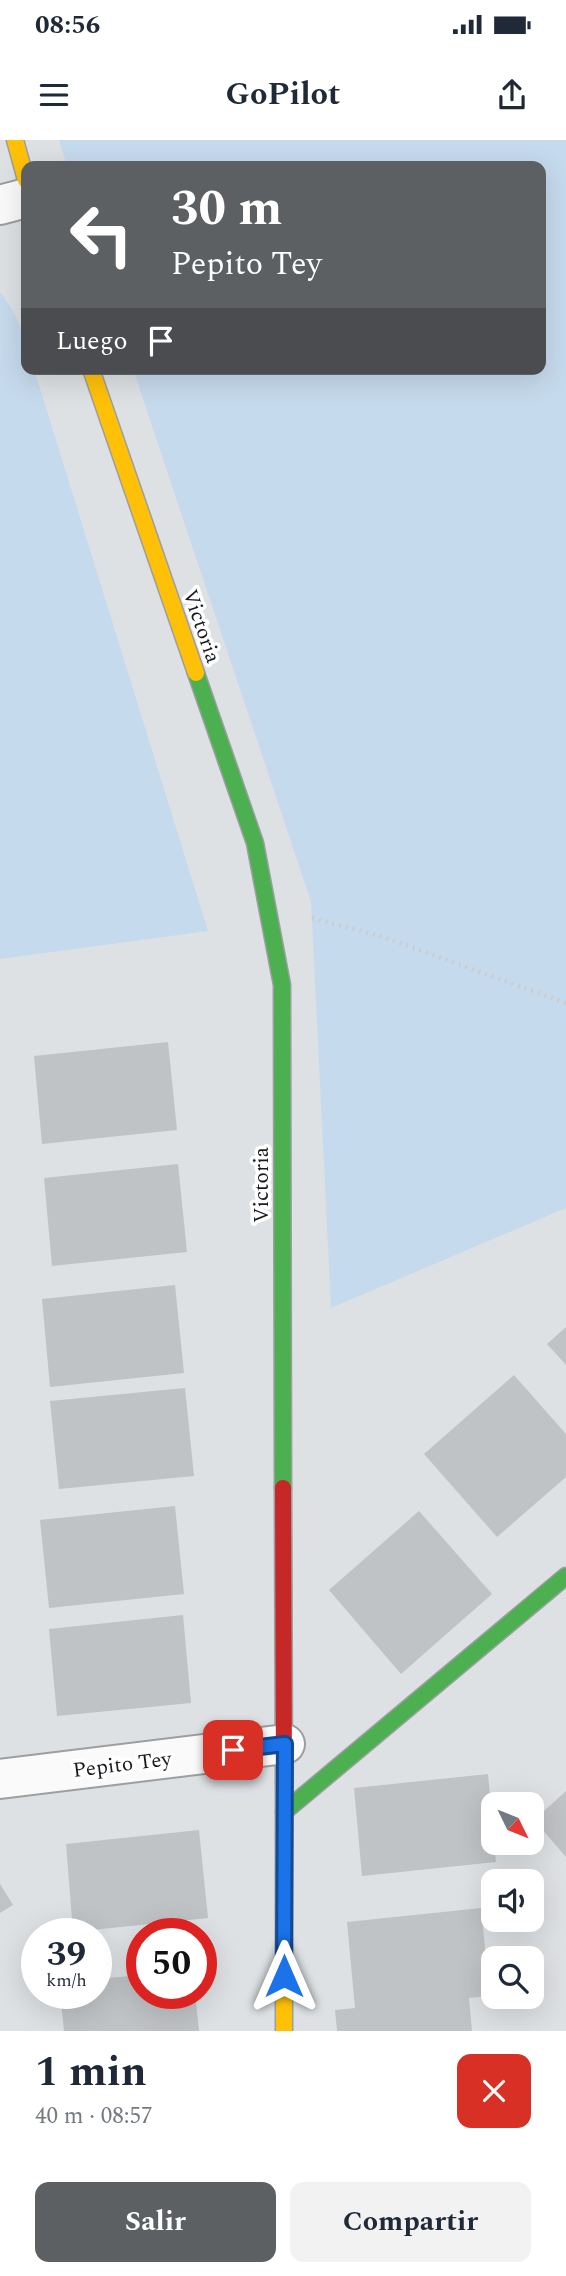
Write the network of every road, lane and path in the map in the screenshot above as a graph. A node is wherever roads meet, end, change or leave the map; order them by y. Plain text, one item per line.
1 (15, 140) edge
2 (21, 162) edge
3 (21, 199) edge
4 (0, 205) edge
5 (93, 375) edge
6 (267, 907) junction
7 (566, 1003) edge
8 (566, 1576) edge
9 (285, 1744) junction
10 (0, 1779) edge
11 (284, 1812) junction
12 (285, 2031) edge

1 - 2 main road
3 - 4 street
5 - 6 main road, Victoria
6 - 7 path
6 - 9 main road, Victoria
8 - 11 main road
9 - 10 street, Pepito Tey
9 - 11 main road, Victoria
11 - 12 main road, Victoria

